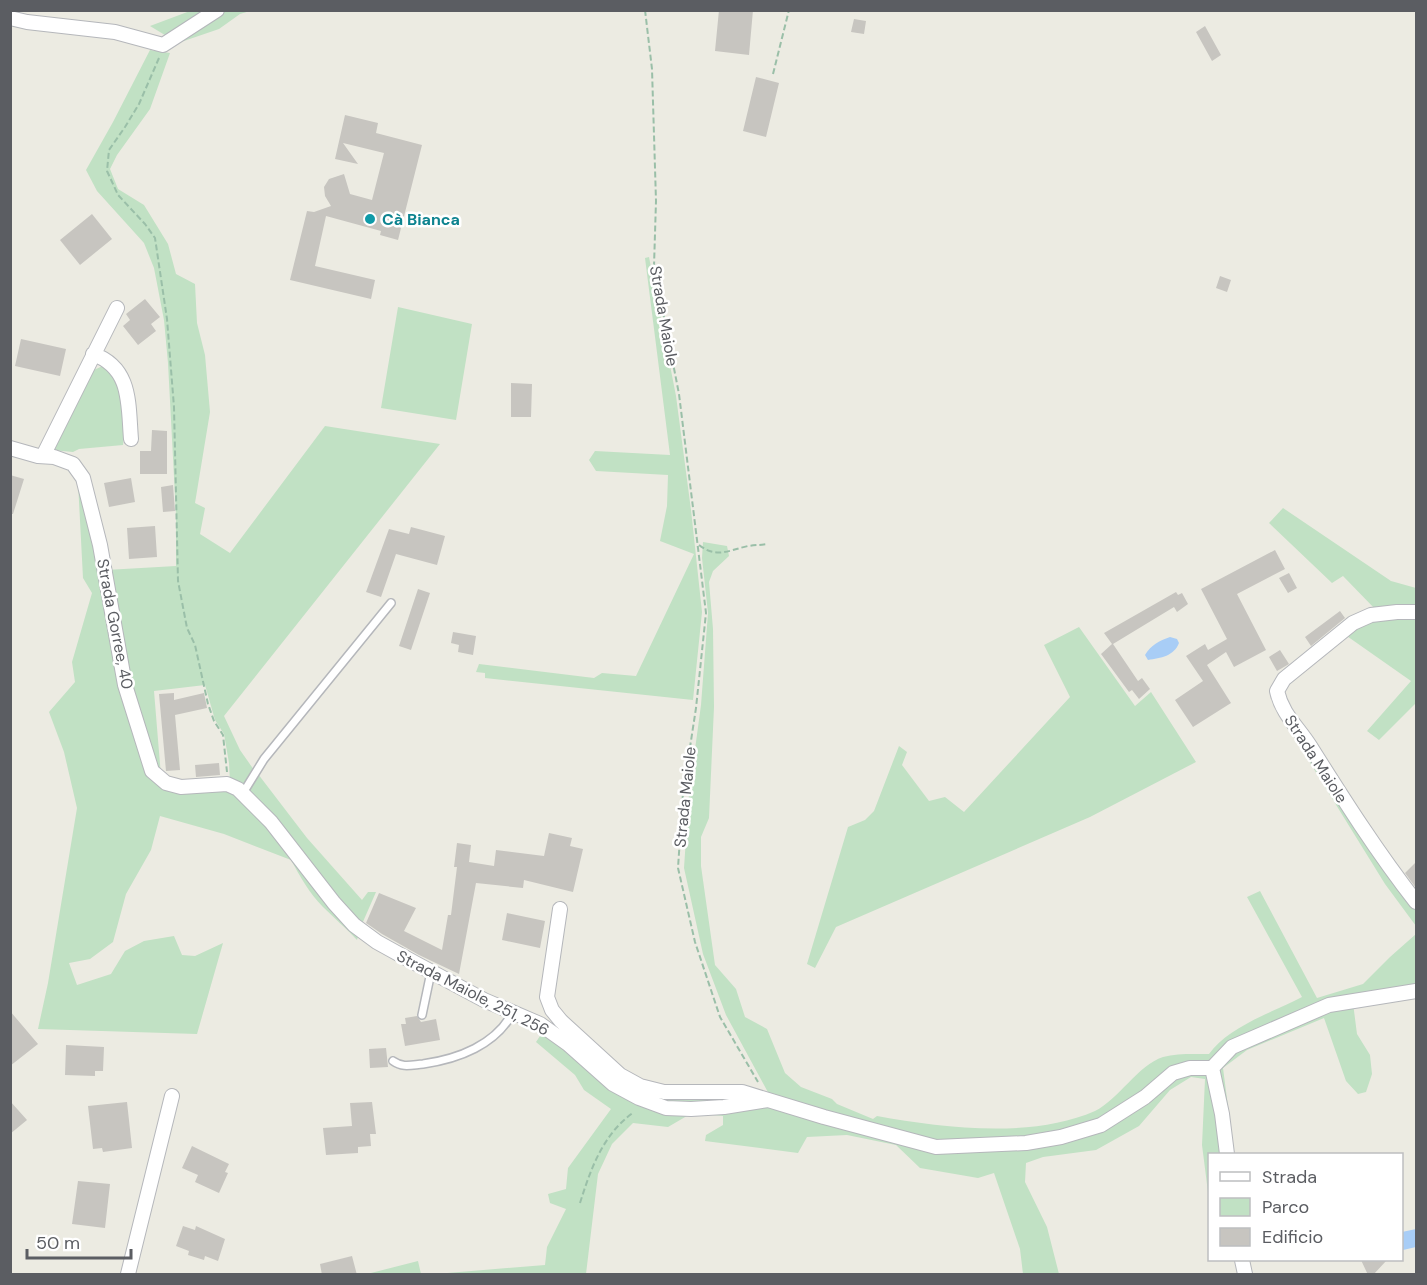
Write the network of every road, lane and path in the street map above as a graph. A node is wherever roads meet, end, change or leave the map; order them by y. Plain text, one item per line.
1 (217, 10) edge
2 (645, 10) edge
3 (789, 10) edge
4 (10, 18) edge
5 (163, 45) junction
6 (773, 74) dead end
7 (117, 308) dead end
8 (93, 354) junction
9 (131, 439) dead end
10 (10, 448) edge
11 (43, 456) junction
12 (768, 544) dead end
13 (699, 545) junction
14 (391, 603) dead end
15 (1416, 612) edge
16 (227, 784) junction
17 (243, 793) junction
18 (1416, 902) edge
19 (560, 909) dead end
20 (431, 972) junction
21 (1416, 991) edge
22 (513, 1012) junction
23 (423, 1015) dead end
24 (393, 1061) dead end
25 (1212, 1068) junction
26 (172, 1096) dead end
27 (768, 1100) junction
28 (653, 1103) junction
29 (1227, 1153) edge
30 (580, 1203) dead end
31 (128, 1275) edge

1 - 5 street
2 - 13 path, Strada Maiole
3 - 6 path
4 - 5 street
5 - 16 path
7 - 8 street
8 - 9 street
8 - 11 street
10 - 11 street, Strada Gorree, 40
11 - 16 street, Strada Gorree, 40
12 - 13 path
13 - 27 path, Strada Maiole
14 - 17 lane
15 - 18 street, Strada Maiole
16 - 17 street, Strada Maiole, 251, 256
17 - 20 street, Strada Maiole, 251, 256
19 - 27 street
20 - 22 street, Strada Maiole, 251, 256
20 - 23 lane
21 - 25 street
22 - 24 lane
22 - 28 street, Strada Maiole, 251, 256
25 - 27 street
25 - 29 street
26 - 31 street
27 - 28 street, Strada Maiole, 251, 256
28 - 30 path

